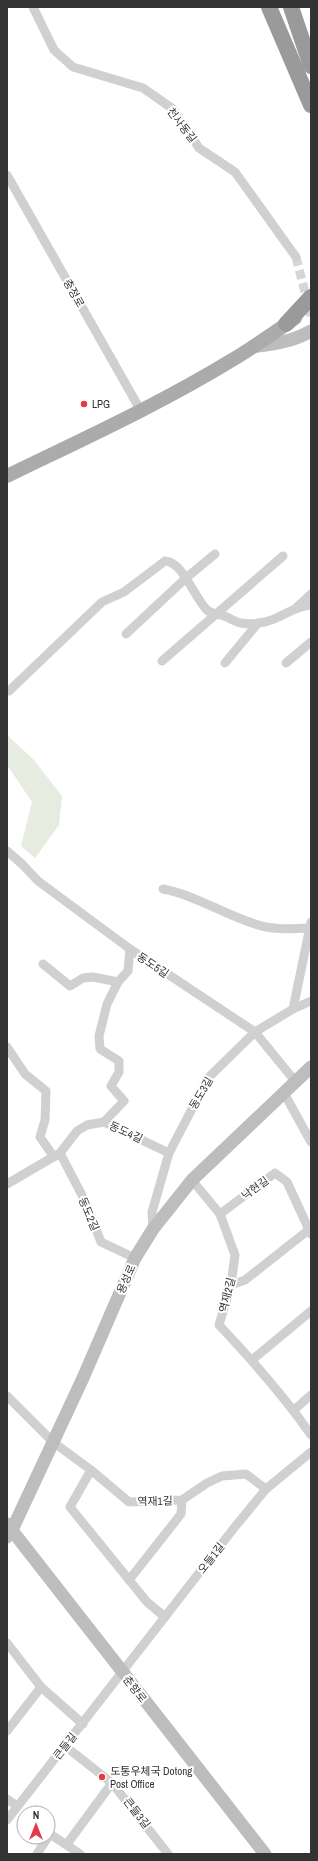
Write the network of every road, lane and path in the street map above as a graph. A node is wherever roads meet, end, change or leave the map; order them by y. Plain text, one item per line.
1 (33, 7) edge
2 (269, 7) edge
3 (291, 7) edge
4 (311, 66) edge
5 (311, 105) edge
6 (7, 175) edge
7 (296, 257) tunnel mouth
8 (311, 297) edge
9 (311, 307) edge
10 (286, 324) junction
11 (311, 331) edge
12 (252, 347) junction
13 (141, 411) junction
14 (7, 476) edge
15 (215, 554) dead end
16 (283, 556) dead end
17 (186, 578) junction
18 (311, 594) edge
19 (311, 605) edge
20 (297, 607) junction
21 (216, 614) junction
22 (258, 623) junction
23 (126, 634) dead end
24 (311, 642) edge
25 (162, 661) dead end
26 (225, 663) dead end
27 (286, 663) dead end
28 (9, 691) dead end
29 (7, 851) edge
30 (163, 889) dead end
31 (310, 925) edge
32 (130, 949) junction
33 (44, 964) dead end
34 (118, 982) junction
35 (311, 1001) edge
36 (293, 1009) junction
37 (255, 1032) junction
38 (7, 1046) edge
39 (311, 1067) edge
40 (295, 1081) junction
41 (284, 1093) junction
42 (104, 1122) junction
43 (311, 1142) edge
44 (169, 1153) junction
45 (57, 1155) junction
46 (7, 1173) edge
47 (192, 1180) junction
48 (9, 1183) edge
49 (220, 1214) junction
50 (152, 1229) junction
51 (310, 1230) edge
52 (135, 1258) junction
53 (231, 1284) junction
54 (311, 1312) edge
55 (252, 1360) junction
56 (311, 1395) edge
57 (7, 1396) edge
58 (294, 1410) junction
59 (311, 1435) edge
60 (53, 1442) junction
61 (311, 1452) edge
62 (91, 1470) junction
63 (266, 1489) junction
64 (182, 1500) junction
65 (9, 1530) edge
66 (129, 1580) junction
67 (165, 1618) junction
68 (7, 1643) edge
69 (123, 1673) junction
70 (41, 1687) junction
71 (83, 1724) junction
72 (7, 1731) edge
73 (65, 1746) junction
74 (112, 1784) junction
75 (7, 1799) edge
76 (16, 1805) edge
77 (18, 1805) edge
78 (16, 1807) edge
79 (7, 1820) edge
80 (67, 1844) junction
81 (37, 1854) edge
82 (80, 1854) edge
83 (168, 1854) edge
84 (265, 1854) edge

1 - 7 street, 천사동길
2 - 5 highway
3 - 4 highway
6 - 13 street, 충정로
8 - 10 highway
9 - 10 main road
10 - 12 main road
11 - 12 street
12 - 13 main road
13 - 14 main road
15 - 17 street
16 - 21 street
17 - 21 street
17 - 23 street
17 - 28 street
18 - 20 street
19 - 20 street
20 - 22 street
21 - 22 street
21 - 25 street
22 - 26 street
24 - 27 street
29 - 32 street, 동도5길
30 - 31 street
31 - 36 street
32 - 34 street
32 - 37 street, 동도5길
33 - 34 street
34 - 42 street
35 - 36 street, 동도3길
36 - 37 street, 동도3길
37 - 40 street, 동도5길
37 - 44 street, 동도3길
38 - 45 street, 동도2길
39 - 40 street, 용성로
40 - 41 street, 용성로
41 - 43 street
41 - 47 street, 용성로
42 - 44 street, 동도4길
42 - 45 street, 동도4길
44 - 50 street, 동도3길
45 - 48 street, 동도4길
45 - 52 street, 동도2길
46 - 48 street
47 - 49 street, 역재2길
47 - 50 street, 용성로
49 - 51 street, 낙현길
49 - 53 street, 역재2길
50 - 52 street, 용성로
51 - 53 street, 낙현길
52 - 60 street, 용성로
53 - 55 street, 역재2길
54 - 55 street
55 - 58 street, 역재2길
56 - 58 street
57 - 60 street, 역재1길
58 - 59 street, 역재2길
60 - 62 street, 역재1길
60 - 65 street, 용성로
61 - 63 street, 오들1길
62 - 64 street, 역재1길
62 - 66 street
63 - 64 street, 역재1길
63 - 67 street, 오들1길
64 - 66 street
65 - 69 street, 춘향로
66 - 67 street
67 - 69 street, 오들1길
68 - 70 street
69 - 71 street, 큰들길
69 - 84 street, 춘향로
70 - 71 street
70 - 72 street
71 - 73 street, 큰들길
73 - 74 street, 큰들3길
73 - 77 street, 큰들길
74 - 80 street
74 - 83 street, 큰들3길
75 - 76 street
78 - 79 street, 큰들길
80 - 81 street
80 - 82 street

